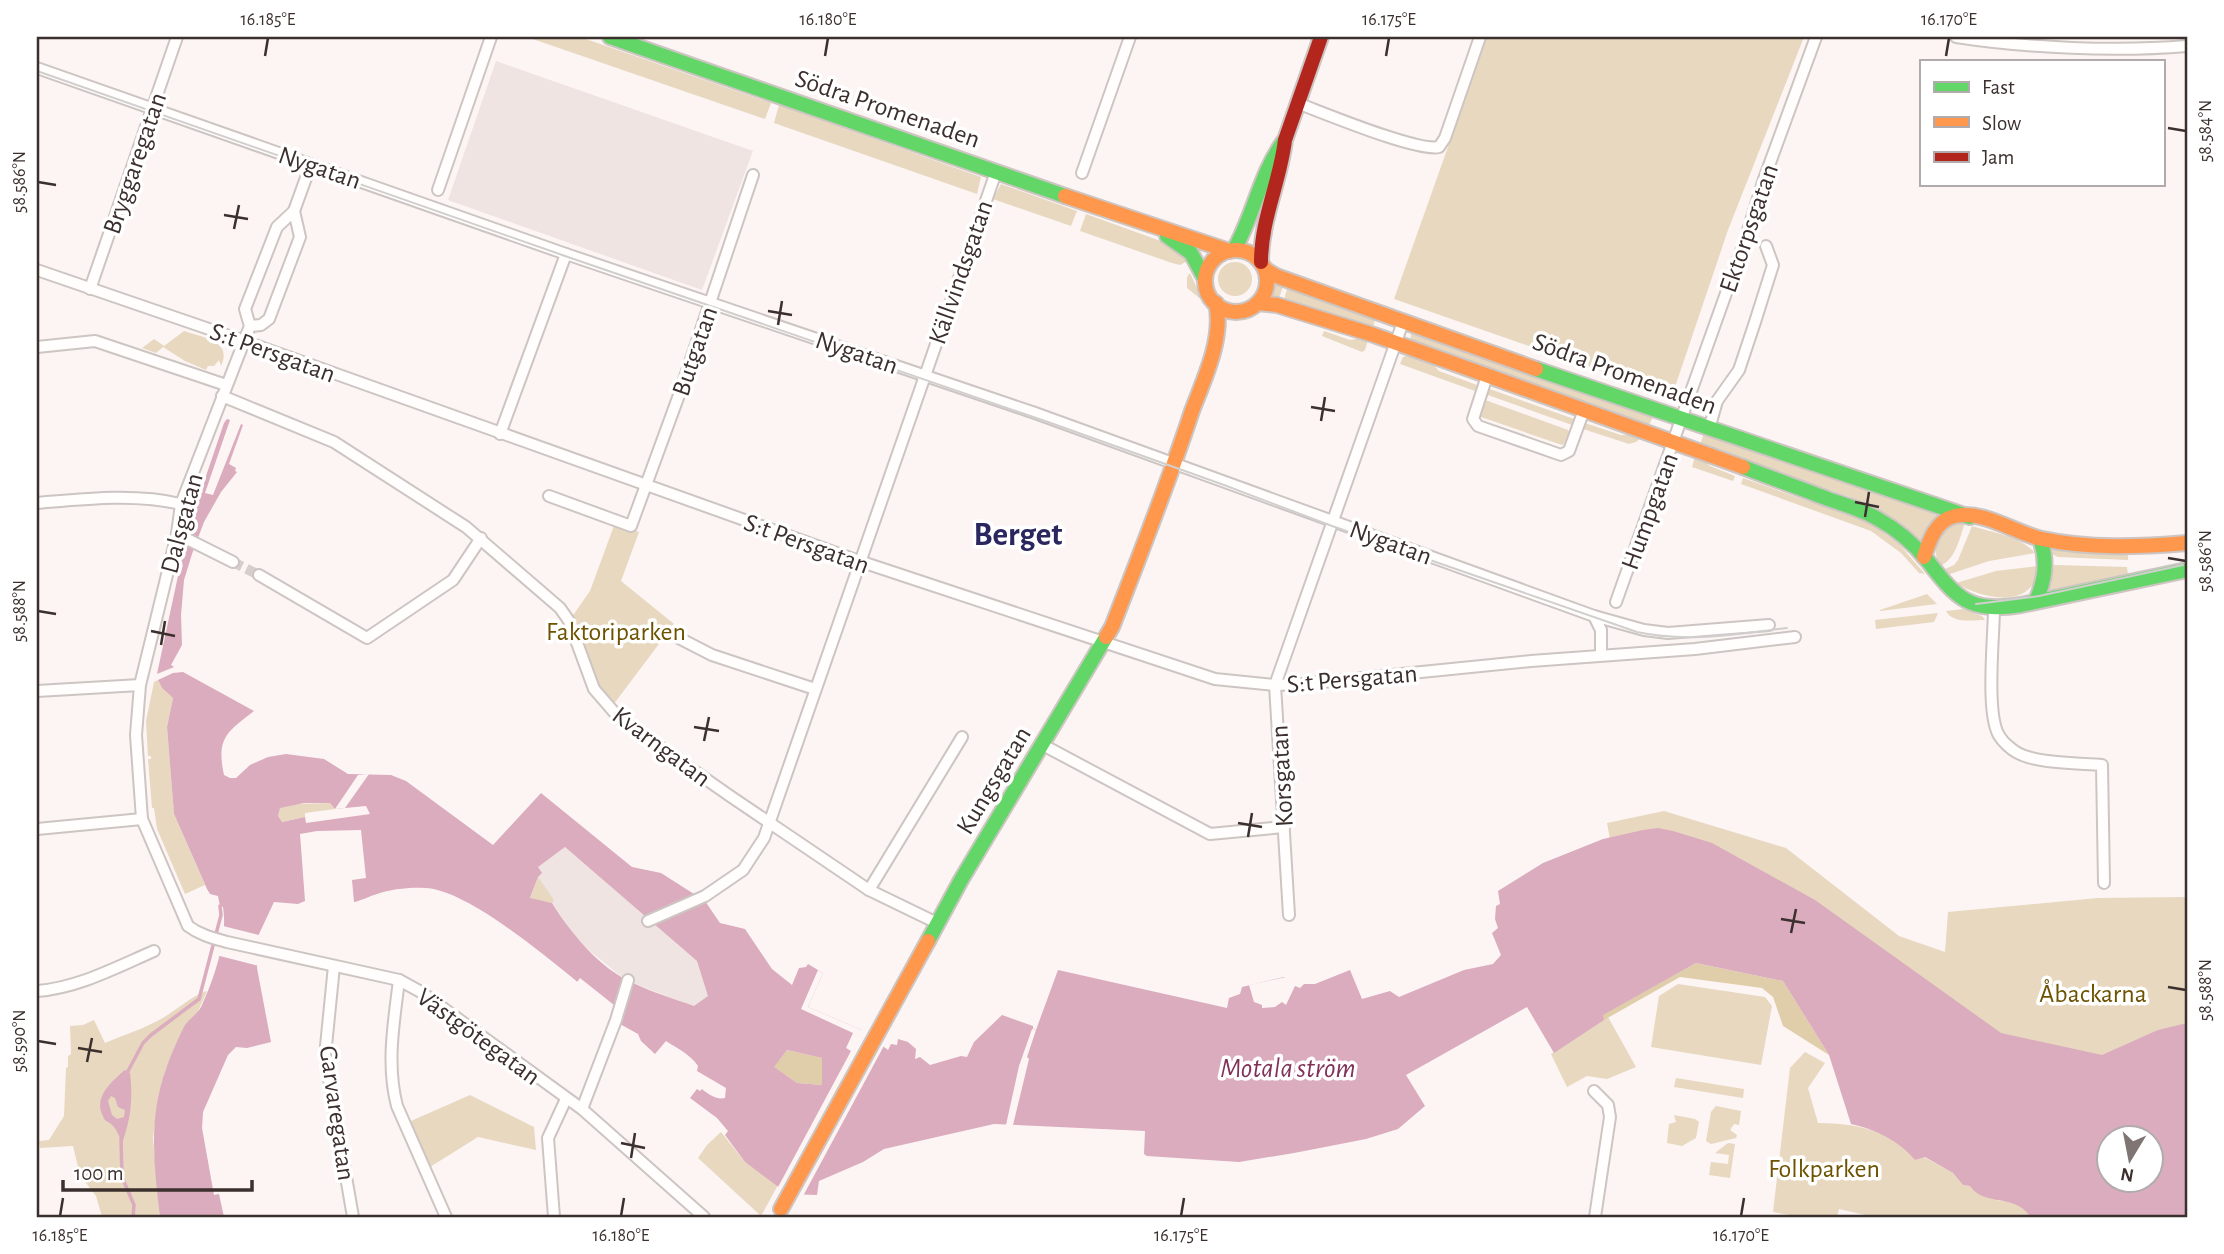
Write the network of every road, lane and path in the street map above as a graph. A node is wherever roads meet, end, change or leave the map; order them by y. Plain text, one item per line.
1 (177, 37) edge
2 (491, 37) edge
3 (610, 37) edge
4 (1130, 37) edge
5 (1321, 37) edge
6 (1480, 37) edge
7 (1816, 37) edge
8 (1956, 37) edge
9 (2187, 46) edge
10 (37, 68) edge
11 (1297, 103) junction
12 (153, 108) junction
13 (1285, 140) junction
14 (311, 164) junction
15 (996, 172) junction
16 (1082, 173) dead end
17 (753, 175) dead end
18 (438, 190) dead end
19 (294, 211) junction
20 (1150, 226) junction
21 (1766, 246) dead end
22 (1231, 250) junction
23 (566, 254) junction
24 (1263, 266) junction
25 (37, 270) edge
26 (1205, 279) junction
27 (90, 289) junction
28 (710, 301) junction
29 (1216, 303) junction
30 (1258, 303) junction
31 (1237, 312) junction
32 (1403, 322) junction
33 (250, 326) junction
34 (244, 341) junction
35 (1396, 344) junction
36 (37, 347) edge
37 (1213, 351) junction
38 (924, 375) junction
39 (1487, 376) junction
40 (224, 391) junction
41 (1584, 410) junction
42 (1681, 420) junction
43 (1709, 429) junction
44 (500, 434) junction
45 (1674, 441) junction
46 (1175, 463) junction
47 (646, 485) junction
48 (549, 496) dead end
49 (37, 503) edge
50 (181, 504) junction
51 (1970, 517) junction
52 (1334, 522) junction
53 (186, 538) junction
54 (481, 538) junction
55 (2040, 538) junction
56 (2187, 543) edge
57 (1924, 557) junction
58 (859, 561) junction
59 (233, 562) tunnel mouth
60 (2187, 570) edge
61 (259, 575) tunnel mouth
62 (2036, 601) junction
63 (1616, 602) dead end
64 (1994, 608) junction
65 (1594, 615) junction
66 (1769, 625) dead end
67 (673, 635) dead end
68 (1795, 637) dead end
69 (1104, 643) junction
70 (1601, 655) junction
71 (140, 685) junction
72 (1275, 685) junction
73 (815, 689) junction
74 (37, 691) edge
75 (962, 737) dead end
76 (1043, 745) junction
77 (142, 819) junction
78 (770, 823) junction
79 (1284, 827) junction
80 (37, 829) edge
81 (2104, 883) dead end
82 (869, 890) junction
83 (1289, 915) dead end
84 (648, 921) dead end
85 (937, 923) junction
86 (212, 938) joint
87 (154, 951) dead end
88 (334, 966) junction
89 (399, 979) junction
90 (628, 980) dead end
91 (37, 991) edge
92 (1594, 1091) dead end
93 (566, 1099) junction
94 (582, 1109) junction
95 (779, 1213) edge
96 (353, 1217) edge
97 (446, 1217) edge
98 (554, 1217) edge
99 (704, 1217) edge
100 (1595, 1217) edge

1 - 12 street, Bryggaregatan
2 - 18 street
3 - 15 main road, Södra Promenaden
4 - 16 street
5 - 11 main road
6 - 11 street
7 - 42 street, Ektorpsgatan
8 - 9 street
10 - 12 street, Nygatan
11 - 13 main road
12 - 14 street, Nygatan
12 - 27 street, Bryggaregatan
13 - 22 main road
13 - 24 main road
14 - 19 street, Dalsgatan
14 - 23 street, Nygatan
15 - 20 main road, Södra Promenaden
15 - 38 street, Källvindsgatan
17 - 28 street, Butgatan
19 - 33 street, Dalsgatan
19 - 33 street, Dalsgatan
20 - 22 main road, Södra Promenaden
20 - 26 main road, Södra Promenaden
21 - 43 street
22 - 24 main road
22 - 26 main road
23 - 28 street, Nygatan
23 - 44 street
24 - 30 main road
24 - 32 main road, Södra Promenaden
25 - 27 street, S:t Persgatan
26 - 29 main road
27 - 34 street, S:t Persgatan
28 - 38 street, Nygatan
28 - 47 street, Butgatan
29 - 31 main road
29 - 37 main road, Kungsgatan
30 - 31 main road
30 - 35 main road, Södra Promenaden
31 - 37 main road, Kungsgatan
32 - 35 street, Korsgatan
32 - 42 main road, Södra Promenaden
33 - 34 street, Dalsgatan
34 - 40 street, Dalsgatan
34 - 44 street, S:t Persgatan
35 - 39 main road, Södra Promenaden
35 - 52 street, Korsgatan
36 - 40 street, Kvarngatan
37 - 46 main road, Kungsgatan
38 - 46 street, Nygatan
38 - 58 street, Källvindsgatan
39 - 41 main road, Södra Promenaden
39 - 41 street, Södra Promenaden
40 - 50 street, Dalsgatan
40 - 54 street, Kvarngatan
41 - 45 main road, Södra Promenaden
42 - 43 main road, Södra Promenaden
42 - 45 street, Humpgatan
43 - 51 main road, Södra Promenaden
44 - 47 street, S:t Persgatan
45 - 57 main road, Södra Promenaden
45 - 63 street, Humpgatan
46 - 52 street, Nygatan
46 - 69 main road, Kungsgatan
47 - 48 street, Butgatan
47 - 58 street, S:t Persgatan
49 - 50 street
50 - 53 street, Dalsgatan
51 - 55 main road
51 - 57 main road
52 - 65 street, Nygatan
52 - 72 street, Korsgatan
53 - 59 street
53 - 71 street, Dalsgatan
54 - 61 street
54 - 78 street, Kvarngatan
55 - 56 main road
55 - 62 main road
57 - 64 main road
58 - 69 street, S:t Persgatan
58 - 73 street, Källvindsgatan
60 - 62 main road
62 - 64 main road
64 - 81 street
65 - 66 street
65 - 70 street
67 - 73 street
68 - 70 street, S:t Persgatan
69 - 72 street, S:t Persgatan
69 - 76 main road, Kungsgatan
70 - 72 street, S:t Persgatan
71 - 74 street
71 - 77 street, Dalsgatan
72 - 79 street, Korsgatan
73 - 78 street, Källvindsgatan
75 - 82 street
76 - 79 street
76 - 85 main road, Kungsgatan
77 - 80 street
77 - 86 street, Dalsgatan
78 - 82 street, Kvarngatan
78 - 84 street, Källvindsgatan
79 - 83 street, Korsgatan
82 - 85 street, Kvarngatan
85 - 95 main road, Kungsgatan
86 - 88 street, Västgötegatan
87 - 91 street
88 - 89 street, Västgötegatan
88 - 96 street, Garvaregatan
89 - 93 street, Västgötegatan
89 - 97 street
90 - 94 street
92 - 100 street
93 - 94 street, Västgötegatan
93 - 98 street
94 - 99 street, Västgötegatan

